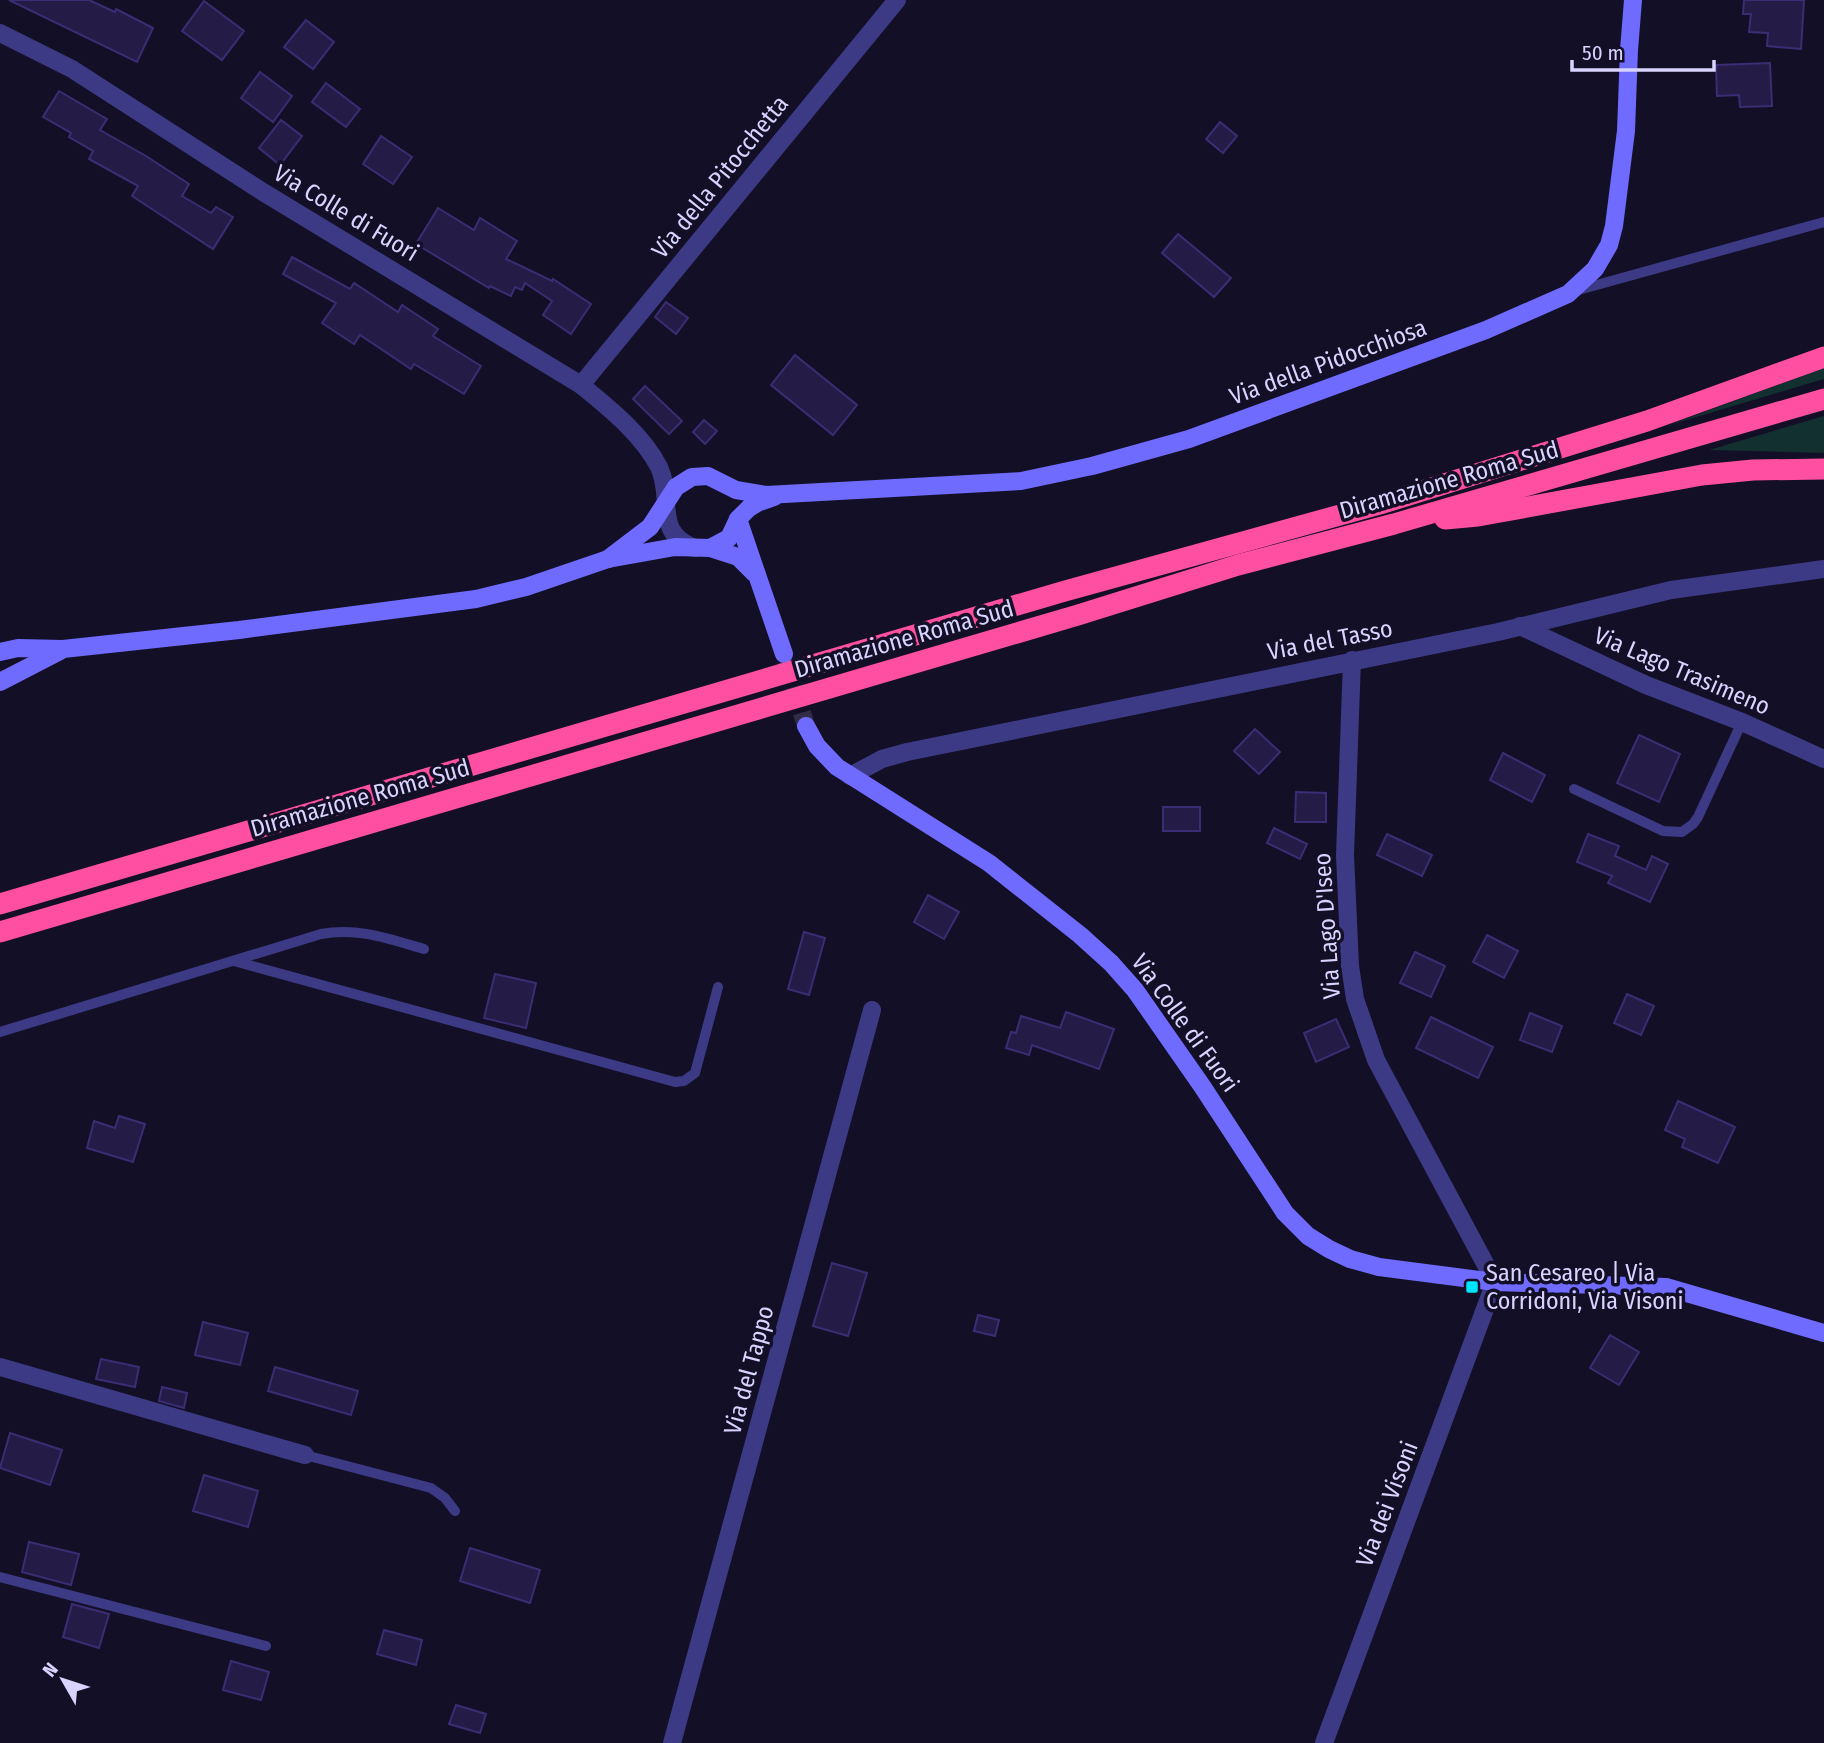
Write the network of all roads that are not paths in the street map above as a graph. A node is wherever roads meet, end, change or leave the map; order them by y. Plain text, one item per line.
1 (897, 0) edge
2 (1633, 0) edge
3 (0, 33) edge
4 (1824, 222) edge
5 (1568, 293) junction
6 (1824, 349) edge
7 (1824, 357) edge
8 (1765, 379) junction
9 (581, 385) junction
10 (1824, 399) edge
11 (652, 454) junction
12 (1824, 469) edge
13 (692, 477) junction
14 (729, 487) junction
15 (791, 494) junction
16 (667, 502) junction
17 (738, 519) junction
18 (1394, 524) junction
19 (703, 548) junction
20 (608, 559) junction
21 (1824, 569) edge
22 (759, 579) junction
23 (1520, 626) junction
24 (0, 644) edge
25 (63, 649) junction
26 (9, 650) edge
27 (784, 654) tunnel mouth
28 (1352, 660) junction
29 (20, 671) junction
30 (0, 673) edge
31 (0, 682) edge
32 (1742, 722) junction
33 (806, 726) tunnel mouth
34 (1824, 759) edge
35 (850, 776) junction
36 (1574, 789) dead end
37 (0, 904) edge
38 (0, 932) edge
39 (424, 949) dead end
40 (234, 961) junction
41 (718, 987) dead end
42 (872, 1010) dead end
43 (0, 1032) edge
44 (1495, 1282) junction
45 (1824, 1333) edge
46 (0, 1367) edge
47 (305, 1455) joint
48 (455, 1511) dead end
49 (0, 1577) edge
50 (266, 1646) dead end
51 (672, 1743) edge
52 (1324, 1743) edge

1 - 9 street, Via della Pitocchetta
2 - 5 street, Via della Pidocchiosa
3 - 9 street, Via Colle di Fuori
4 - 5 lane
5 - 15 street, Via della Pidocchiosa
6 - 8 highway
7 - 8 highway
8 - 37 highway, Diramazione Roma Sud
9 - 11 street, Via Colle di Fuori
10 - 18 highway, Diramazione Roma Sud
11 - 13 street, Via Colle di Fuori
11 - 16 street, Via Colle di Fuori
12 - 18 highway
13 - 14 street
13 - 16 street
14 - 15 street, Via della Pidocchiosa
14 - 17 street
15 - 17 street, Via della Pidocchiosa
16 - 19 street
16 - 20 street
17 - 19 street
17 - 22 street
18 - 38 highway, Diramazione Roma Sud
19 - 20 street
19 - 22 street
20 - 25 street
21 - 23 street, Via del Tasso
22 - 27 street
23 - 28 street, Via del Tasso
23 - 32 street, Via Lago Trasimeno
24 - 26 street
25 - 26 street
25 - 29 street
28 - 35 street, Via del Tasso
28 - 44 street, Via Lago D'Iseo
29 - 30 street
29 - 31 street
32 - 34 street, Via Lago Trasimeno
32 - 36 lane
33 - 35 street, Via Colle di Fuori
35 - 44 street, Via Colle di Fuori
39 - 40 lane
40 - 41 lane
40 - 43 lane
42 - 51 street, Via del Tappo
44 - 45 street, Via Colle di Fuori
44 - 52 street, Via dei Visoni
46 - 47 street
47 - 48 lane
49 - 50 lane

